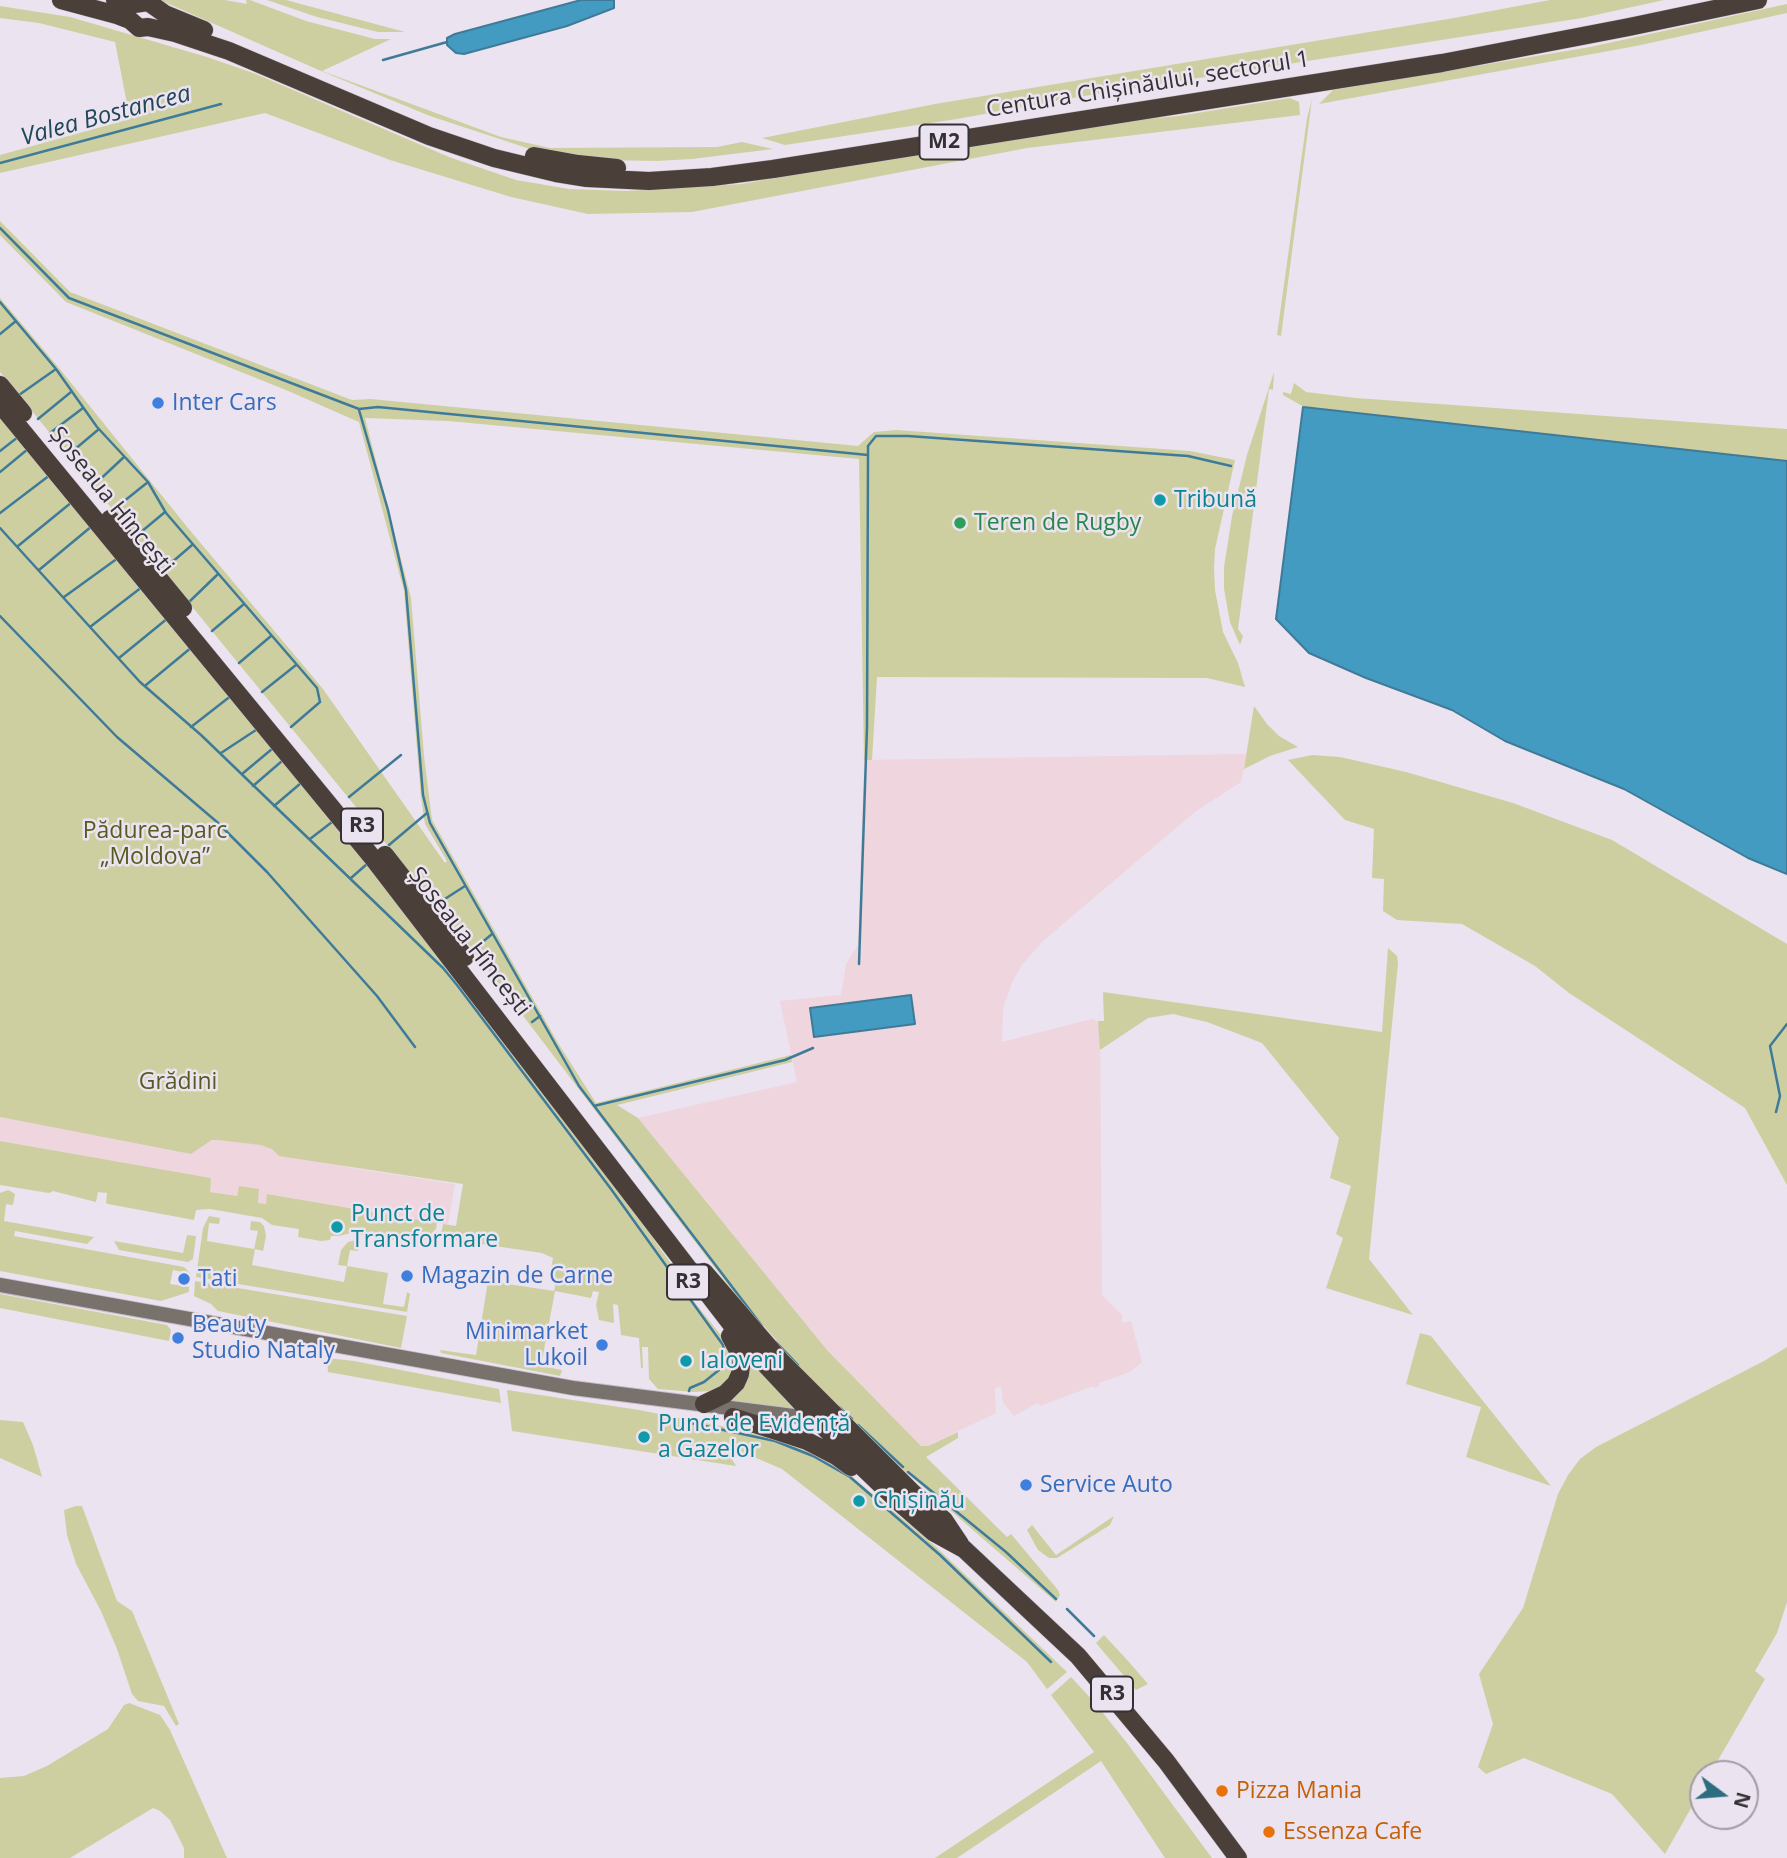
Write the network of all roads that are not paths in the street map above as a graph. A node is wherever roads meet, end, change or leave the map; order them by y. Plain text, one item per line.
1 (61, 0) edge
2 (116, 0) edge
3 (1702, 0) edge
4 (1758, 0) edge
5 (155, 9) junction
6 (132, 12) junction
7 (148, 27) junction
8 (0, 385) edge
9 (0, 404) edge
10 (598, 1151) junction
11 (709, 1278) junction
12 (0, 1285) edge
13 (814, 1395) junction
14 (652, 1399) junction
15 (704, 1404) junction
16 (733, 1417) junction
17 (817, 1417) junction
18 (906, 1493) junction
19 (1238, 1858) edge

1 - 6 highway, Centura Chișinăului, sectorul 1 / M2
2 - 6 highway, Centura Chișinăului, sectorul 1 / M2
3 - 5 highway, Centura Chișinăului, sectorul 1 / M2
4 - 7 highway, Centura Chișinăului, sectorul 1 / M2
5 - 6 highway, Centura Chișinăului, sectorul 1 / M2
5 - 7 highway
6 - 7 highway, Centura Chișinăului, sectorul 1 / M2
8 - 11 highway, Șoseaua Hîncești / R3
9 - 10 highway, Șoseaua Hîncești / R3
10 - 15 highway, R3
10 - 17 highway, Șoseaua Hîncești / R3
11 - 13 highway, Șoseaua Hîncești / R3
11 - 17 highway, R3
12 - 14 main road
13 - 17 highway
13 - 18 highway, Șoseaua Hîncești / R3
14 - 15 main road
14 - 16 main road
15 - 17 main road
16 - 17 main road
16 - 18 highway, R3
17 - 18 highway, R3
18 - 19 highway, R3

